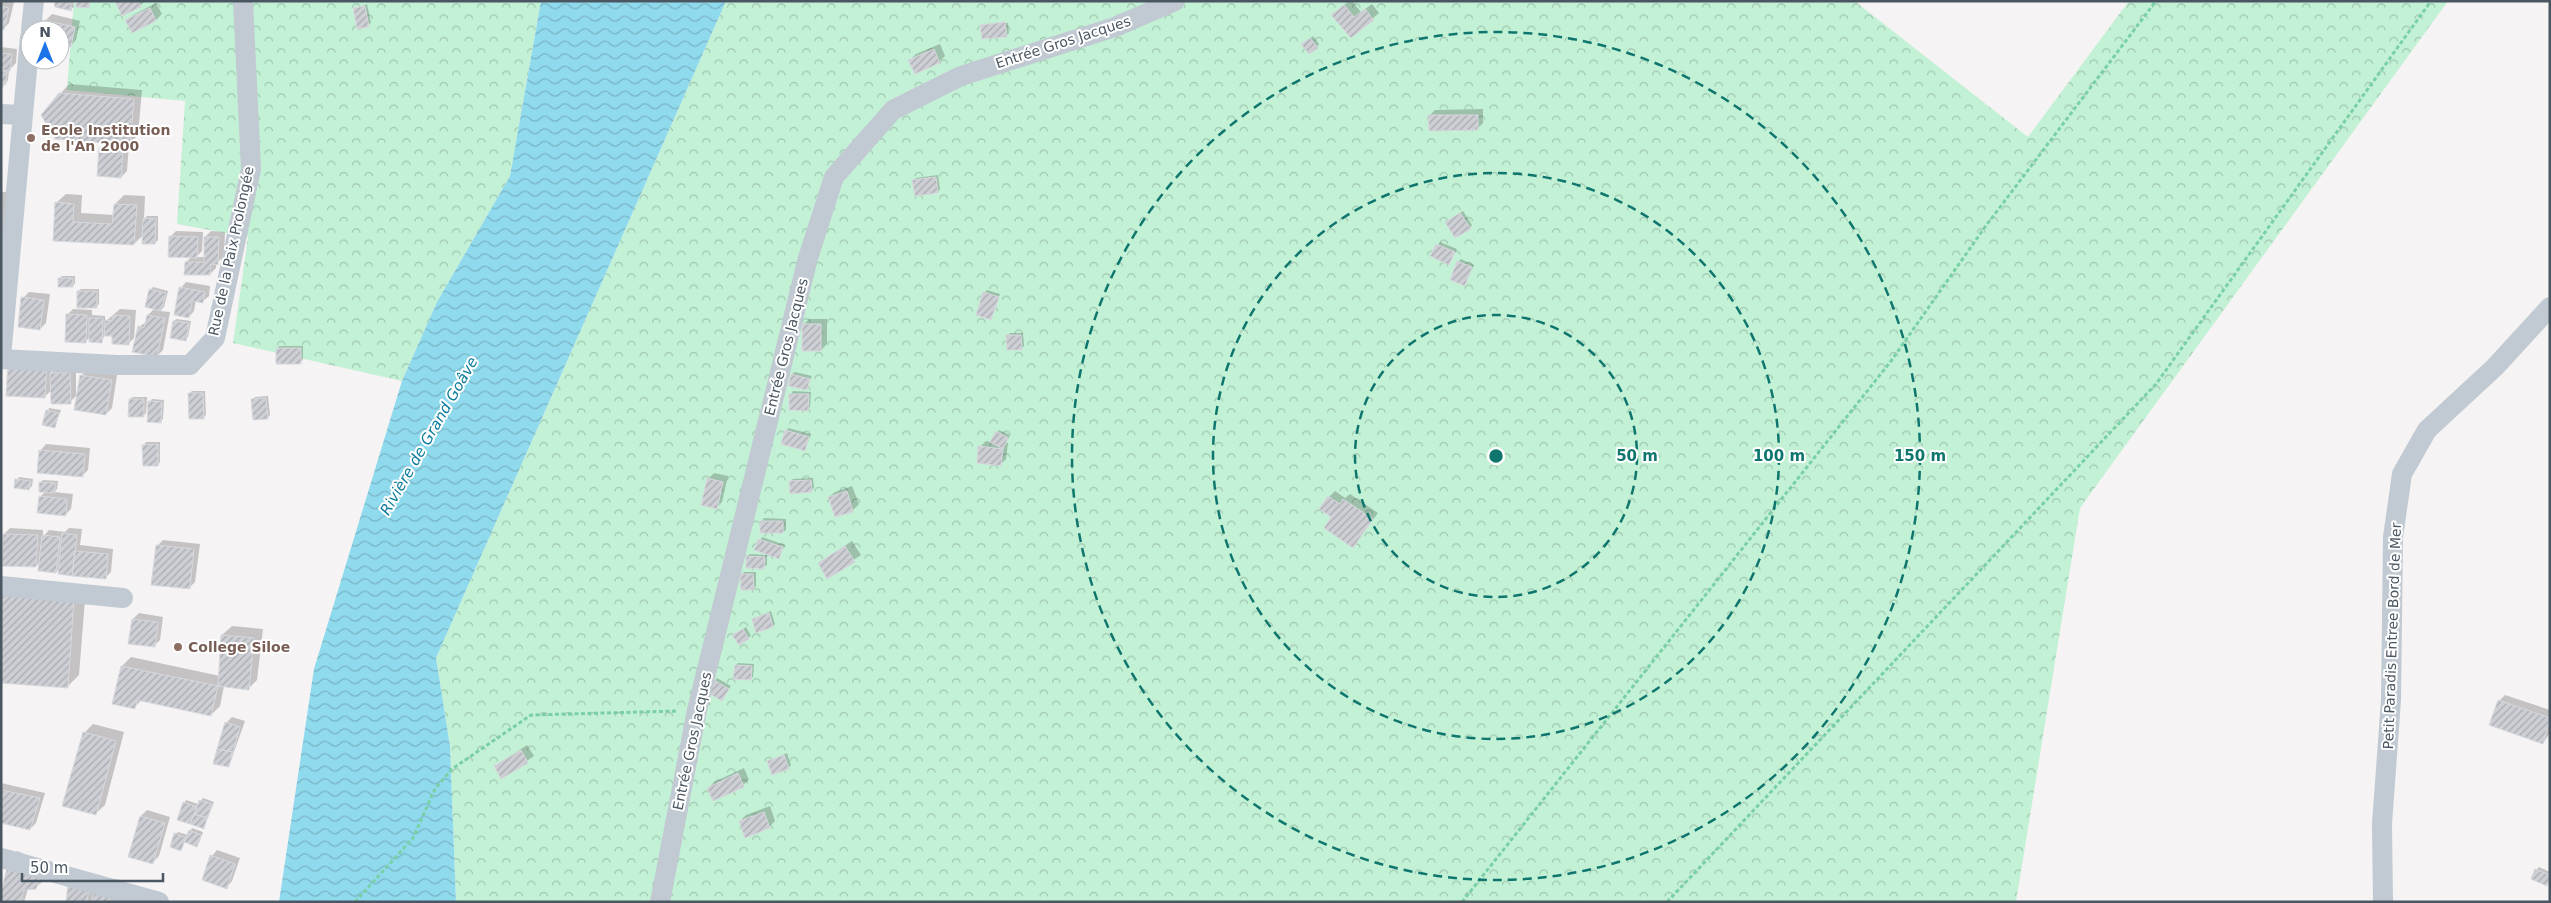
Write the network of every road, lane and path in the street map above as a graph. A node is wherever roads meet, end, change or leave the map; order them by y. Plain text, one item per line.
1 (34, 1) edge
2 (243, 1) edge
3 (1175, 1) edge
4 (2156, 1) edge
5 (2431, 1) edge
6 (32, 20) edge
7 (27, 70) edge
8 (1, 114) edge
9 (22, 115) junction
10 (2550, 307) edge
11 (1, 358) edge
12 (1, 586) edge
13 (123, 598) dead end
14 (697, 710) junction
15 (1, 858) edge
16 (159, 902) edge
17 (355, 902) edge
18 (660, 902) edge
19 (1462, 902) edge
20 (1667, 902) edge
21 (2382, 902) edge

1 - 6 street
2 - 11 street, Rue de la Paix Prolongée
3 - 14 street, Entrée Gros Jacques
4 - 19 path
5 - 20 path
7 - 9 street
8 - 9 street
9 - 11 street
10 - 21 street, Petit Paradis Entree Bord de Mer
12 - 13 street
14 - 17 path
14 - 18 street, Entrée Gros Jacques
15 - 16 street

